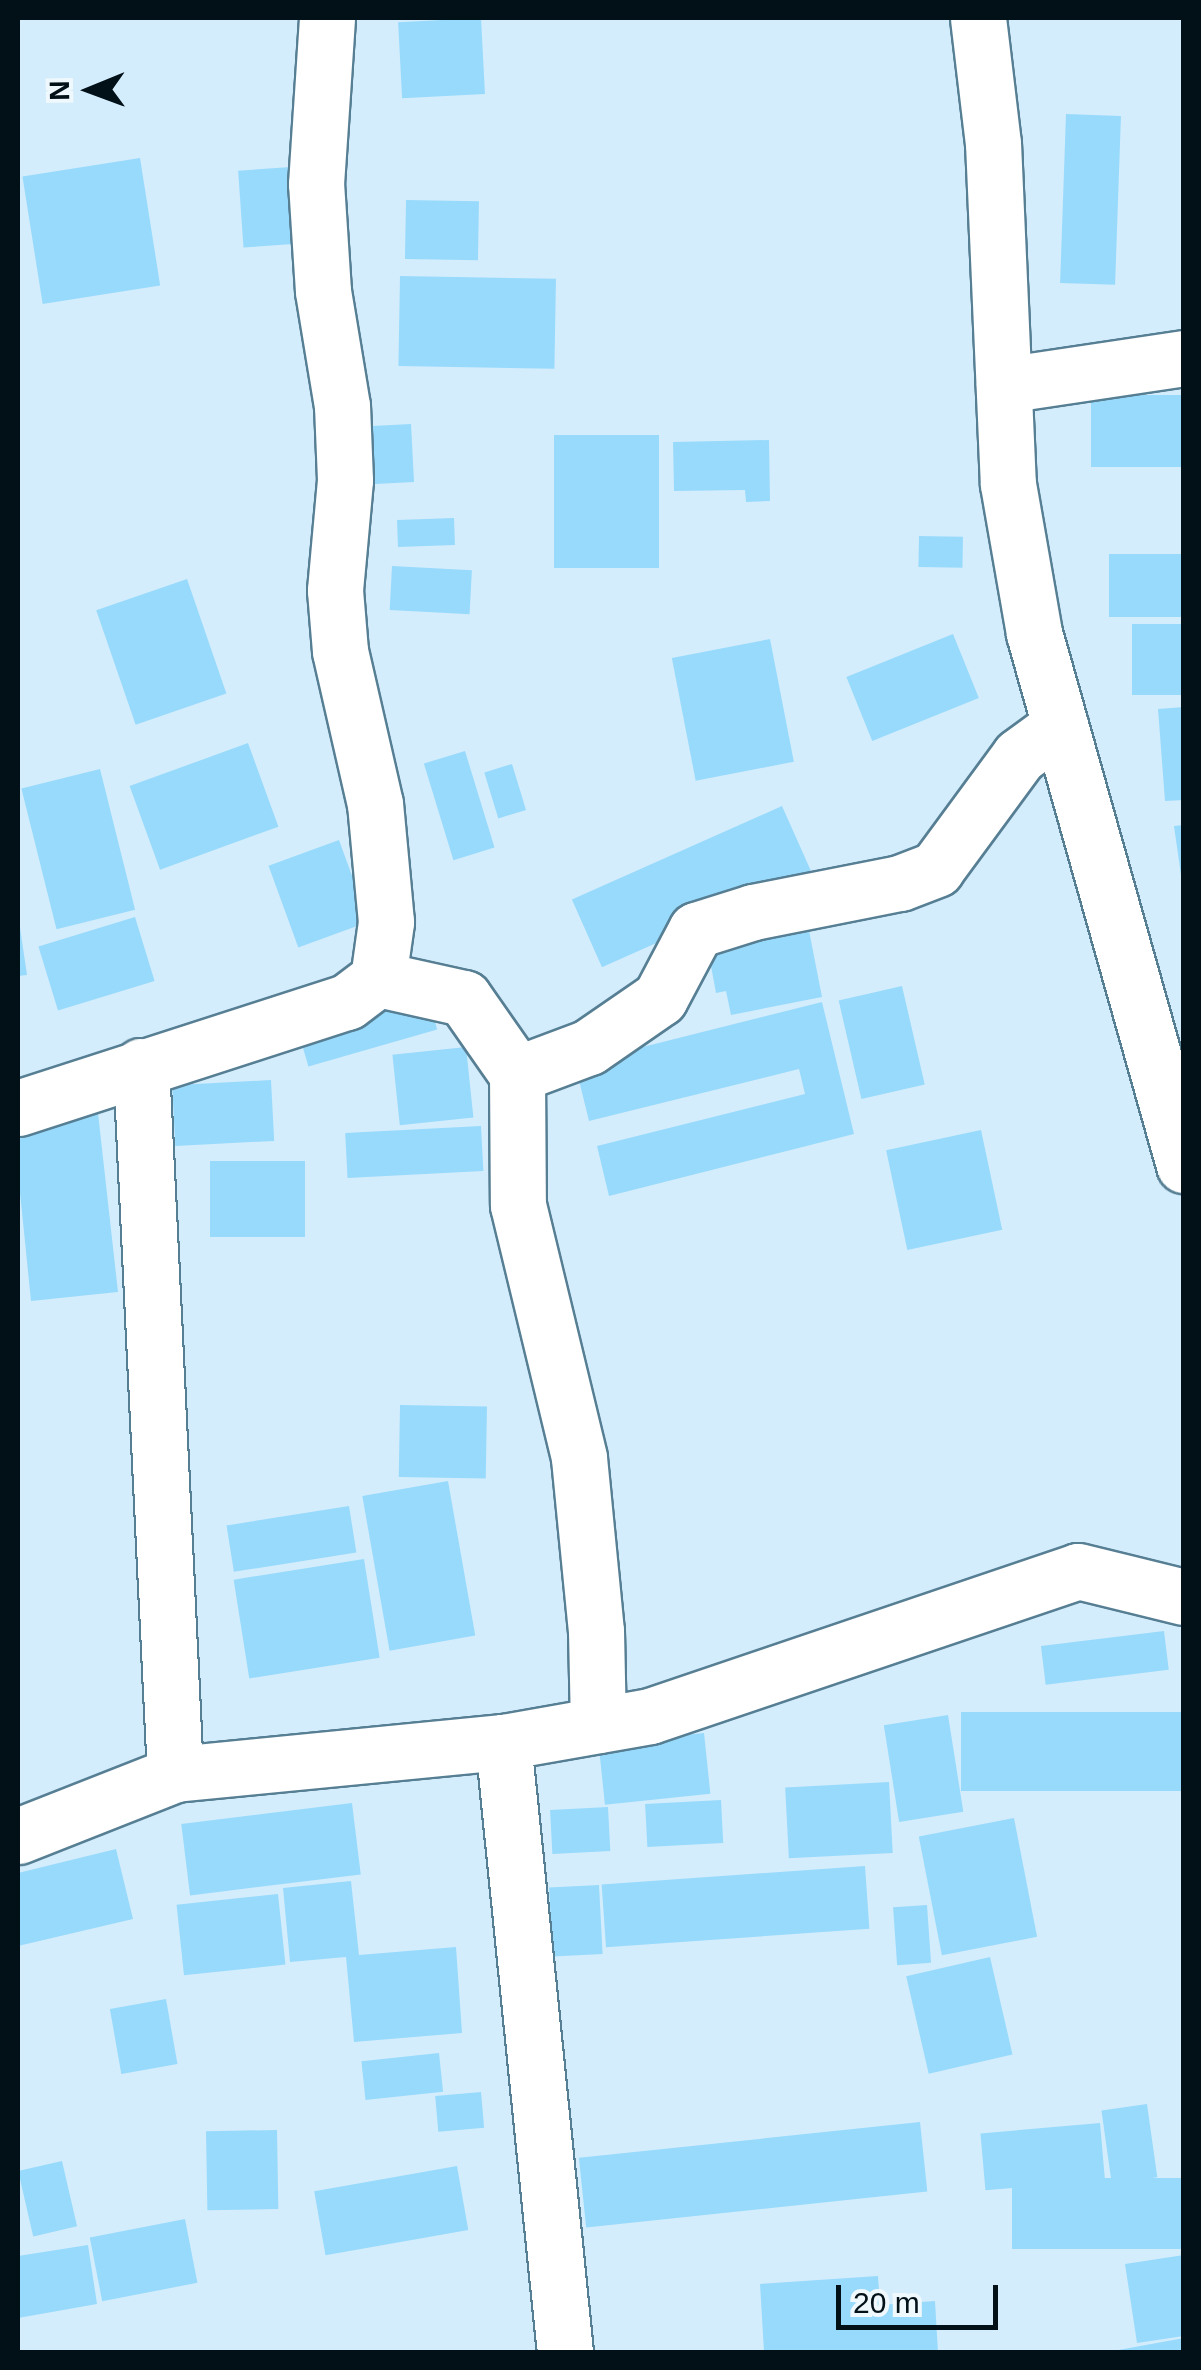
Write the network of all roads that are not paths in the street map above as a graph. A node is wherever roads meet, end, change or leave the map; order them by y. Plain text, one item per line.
1 (327, 18) edge
2 (978, 18) edge
3 (1184, 358) edge
4 (1004, 385) junction
5 (1060, 726) junction
6 (378, 980) junction
7 (141, 1066) junction
8 (517, 1074) junction
9 (18, 1108) edge
10 (1184, 1165) edge
11 (1184, 1597) edge
12 (598, 1725) junction
13 (503, 1742) junction
14 (175, 1774) junction
15 (18, 1836) edge
16 (565, 2352) edge

1 - 6 street
2 - 4 street
3 - 4 street
4 - 5 street
5 - 8 street
5 - 10 street
6 - 7 street
6 - 8 street
7 - 9 street
7 - 14 street
8 - 12 street
11 - 12 street
12 - 13 street
13 - 14 street
13 - 16 street
14 - 15 street

